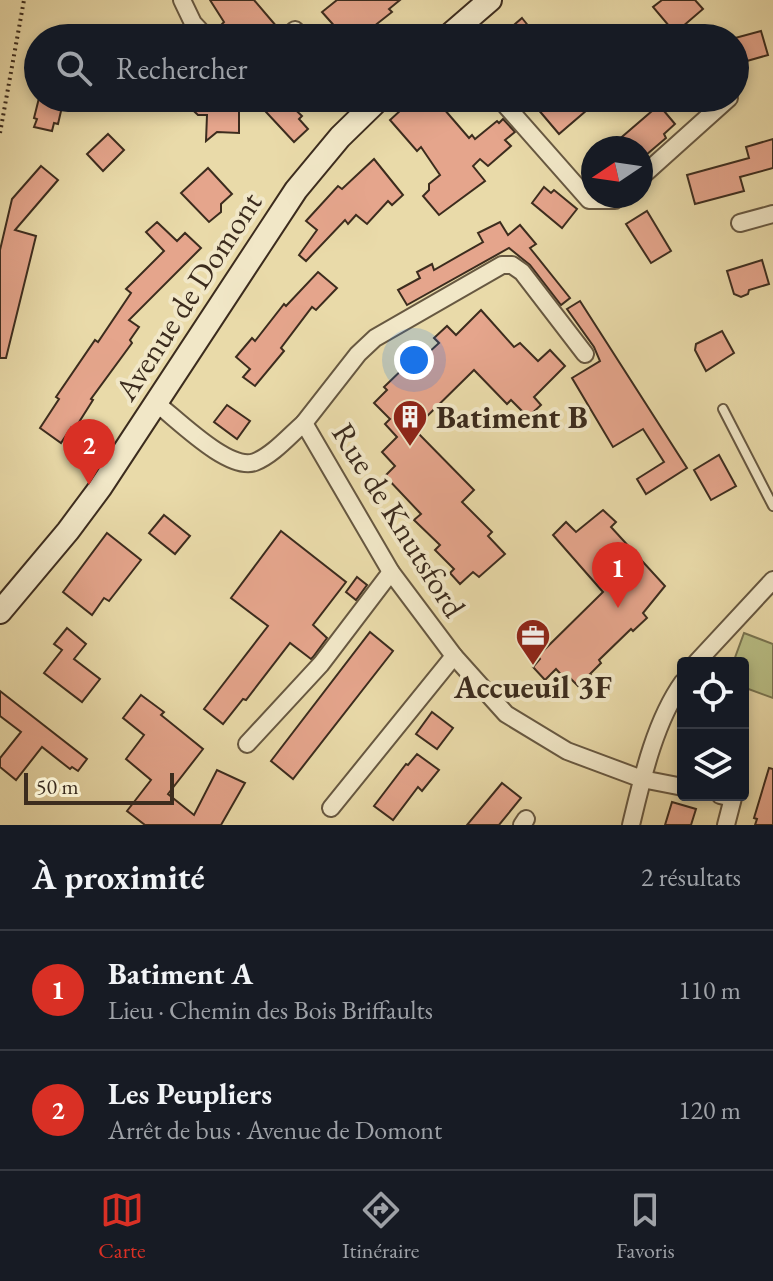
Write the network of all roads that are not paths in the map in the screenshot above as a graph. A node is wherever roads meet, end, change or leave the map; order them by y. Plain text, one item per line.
1 (182, 0) edge
2 (490, 0) edge
3 (194, 24) edge
4 (462, 24) edge
5 (360, 112) edge
6 (511, 112) edge
7 (713, 112) edge
8 (653, 166) edge
9 (581, 191) edge
10 (773, 214) edge
11 (740, 223) dead end
12 (585, 354) dead end
13 (156, 403) junction
14 (723, 409) dead end
15 (304, 423) junction
16 (773, 506) edge
17 (391, 572) junction
18 (773, 580) edge
19 (0, 612) edge
20 (454, 656) junction
21 (702, 657) edge
22 (677, 690) edge
23 (247, 744) dead end
24 (642, 779) junction
25 (677, 786) edge
26 (732, 801) edge
27 (331, 808) dead end
28 (631, 825) edge
29 (726, 825) edge

1 - 3 street
2 - 4 main road
5 - 13 main road, Avenue de Domont
6 - 9 street
7 - 8 street
10 - 11 street
12 - 15 street, Rue de Knutsford
13 - 15 street, Rue de Knutsford
13 - 19 main road, Avenue de Domont
14 - 16 lane
15 - 17 street, Rue de Knutsford
17 - 20 street, Rue de Knutsford
17 - 23 street
18 - 21 street
20 - 24 street, Rue de Knutsford
20 - 27 street
22 - 24 street
24 - 25 street, Rue de Knutsford
24 - 28 street
26 - 29 street

